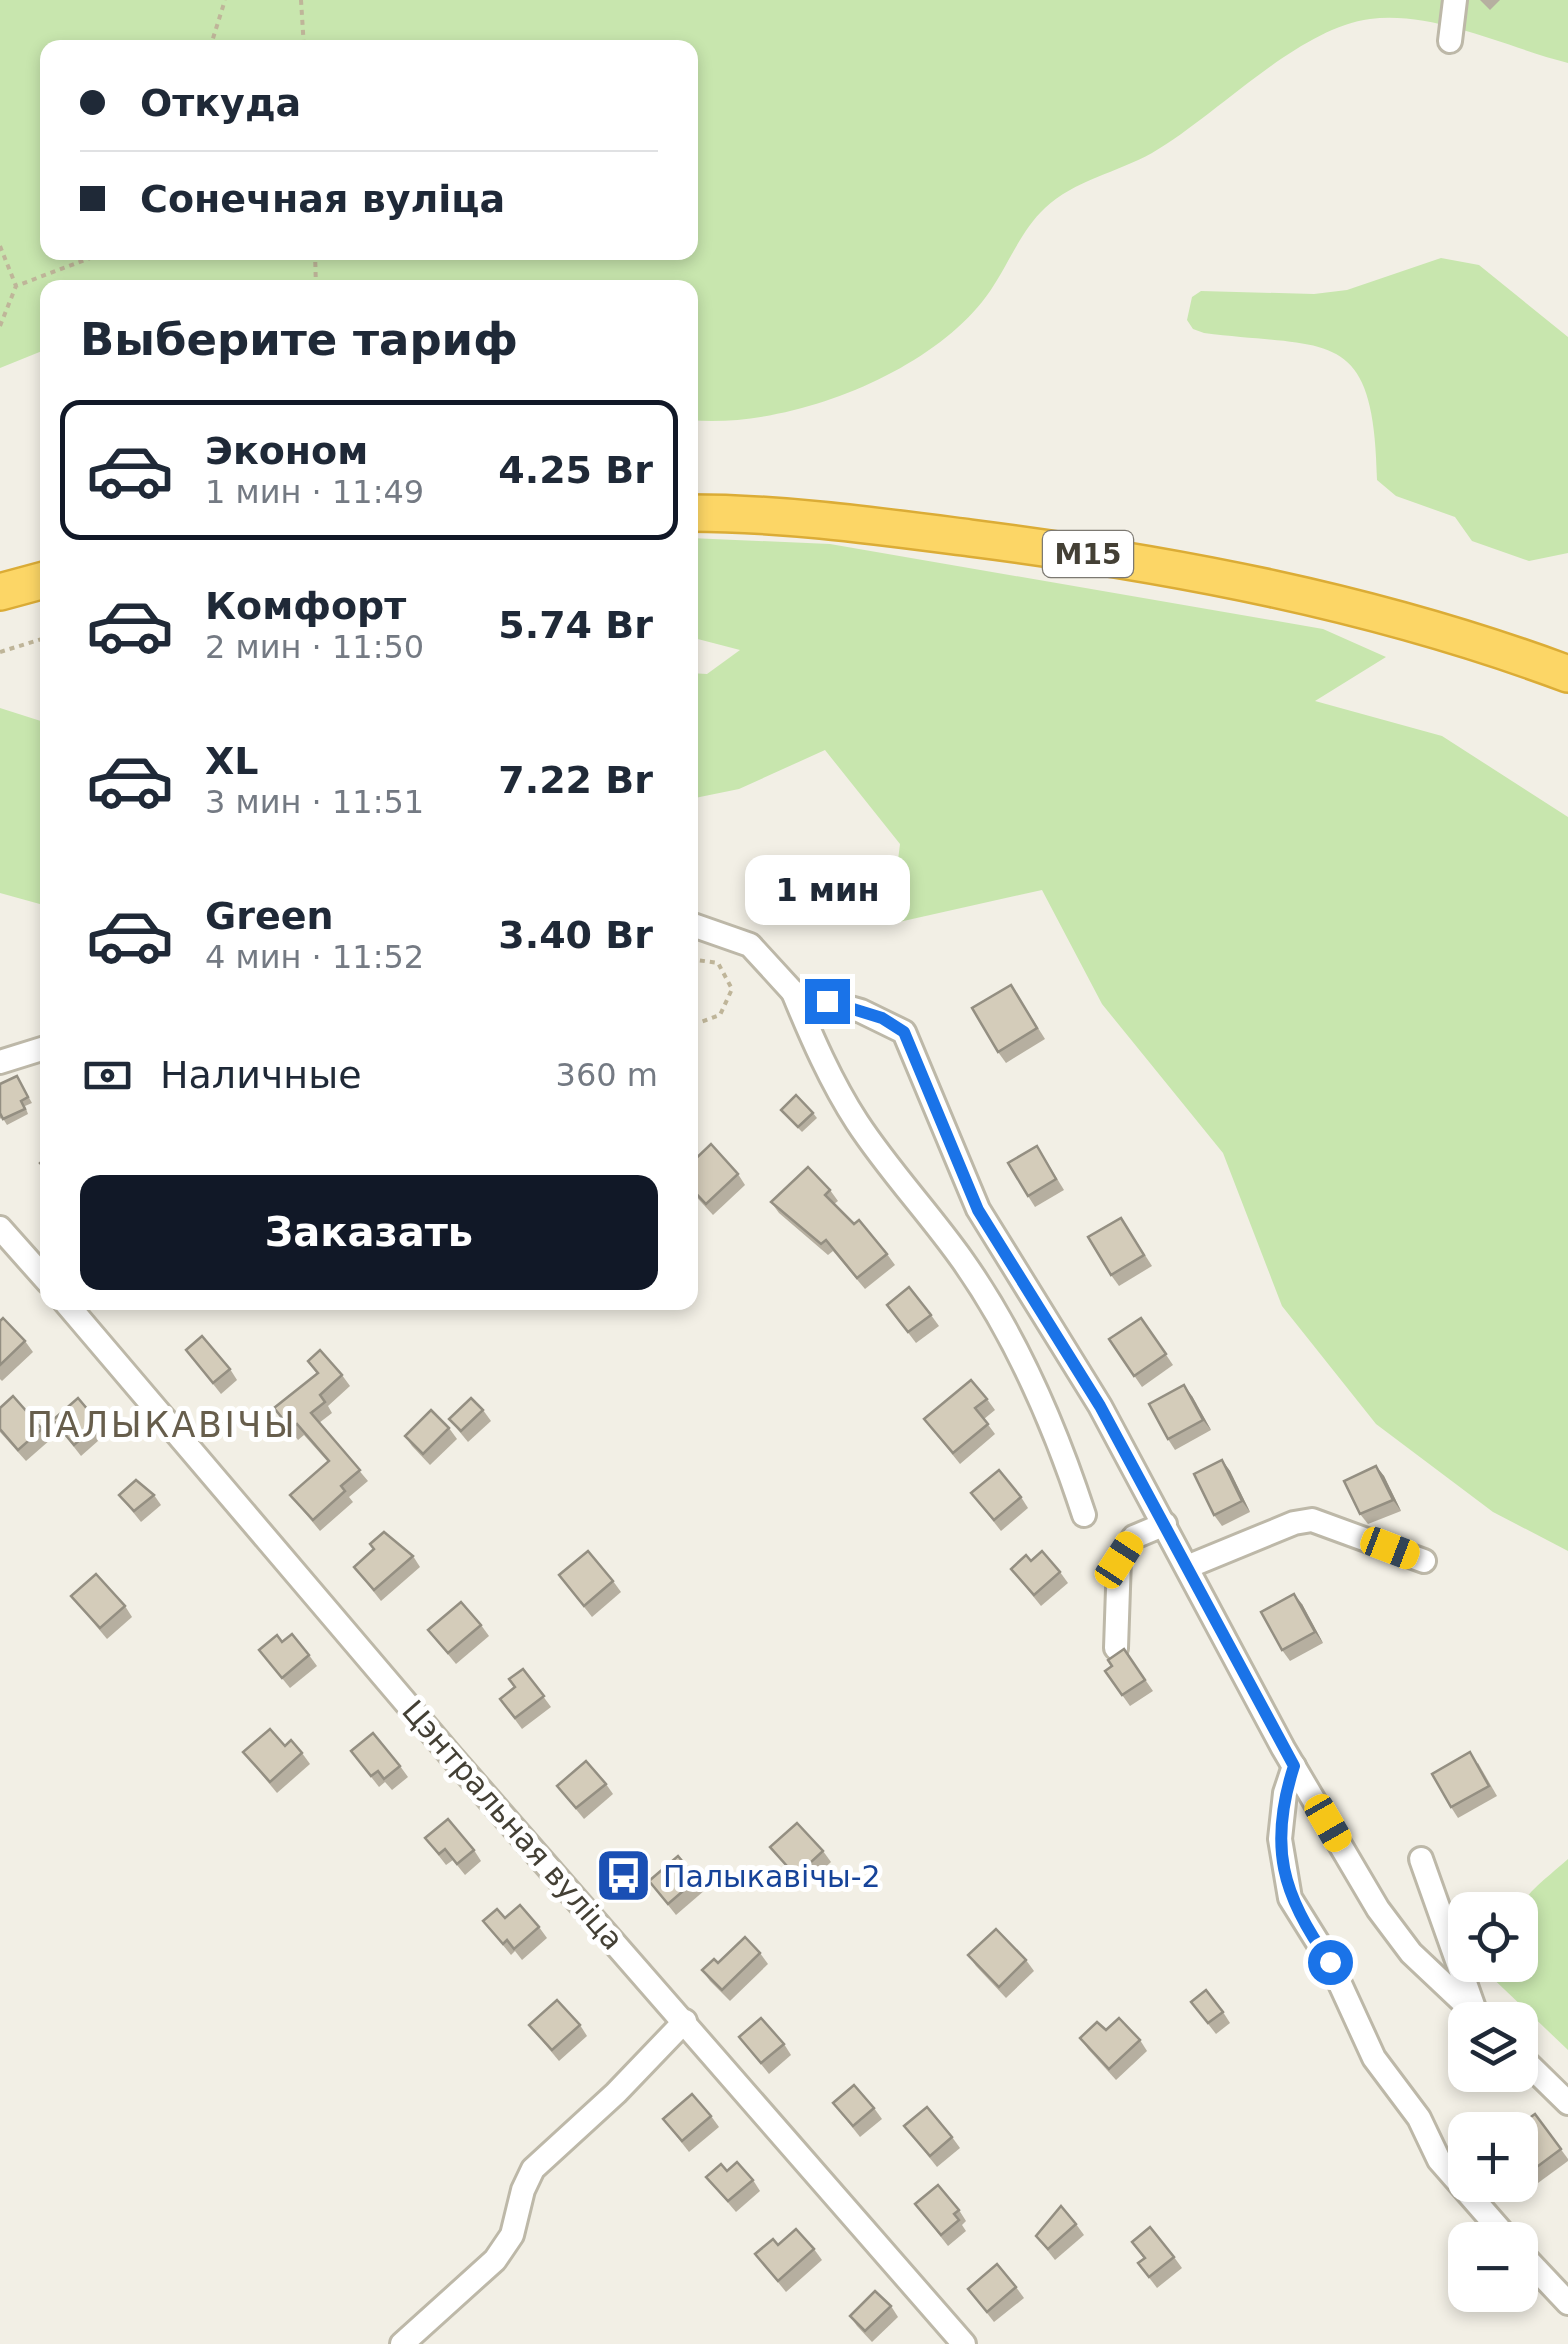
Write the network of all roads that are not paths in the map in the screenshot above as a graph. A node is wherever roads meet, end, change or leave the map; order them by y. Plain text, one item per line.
1 (1455, 0) edge
2 (1450, 41) dead end
3 (698, 514) edge
4 (40, 580) edge
5 (0, 592) edge
6 (1568, 674) edge
7 (698, 926) edge
8 (794, 992) junction
9 (40, 1050) edge
10 (0, 1062) edge
11 (0, 1228) edge
12 (40, 1273) edge
13 (72, 1310) edge
14 (1084, 1515) dead end
15 (1165, 1524) junction
16 (1424, 1561) dead end
17 (1187, 1567) junction
18 (1116, 1648) dead end
19 (1294, 1766) junction
20 (1421, 1859) dead end
21 (1464, 2002) edge
22 (1474, 2002) edge
23 (686, 2022) junction
24 (1538, 2073) edge
25 (1568, 2102) edge
26 (1494, 2222) edge
27 (1538, 2271) edge
28 (1568, 2303) edge
29 (402, 2344) edge
30 (964, 2344) edge

1 - 2 street
3 - 6 highway, М15
4 - 5 highway
7 - 8 street
8 - 14 street
8 - 15 street
9 - 10 street
11 - 12 street
13 - 23 street, Цэнтральная вуліца
15 - 17 street
15 - 18 street
16 - 17 street
17 - 19 street
19 - 21 street
19 - 26 street
20 - 22 street
23 - 29 street
23 - 30 street, Цэнтральная вуліца
24 - 25 street
27 - 28 street

